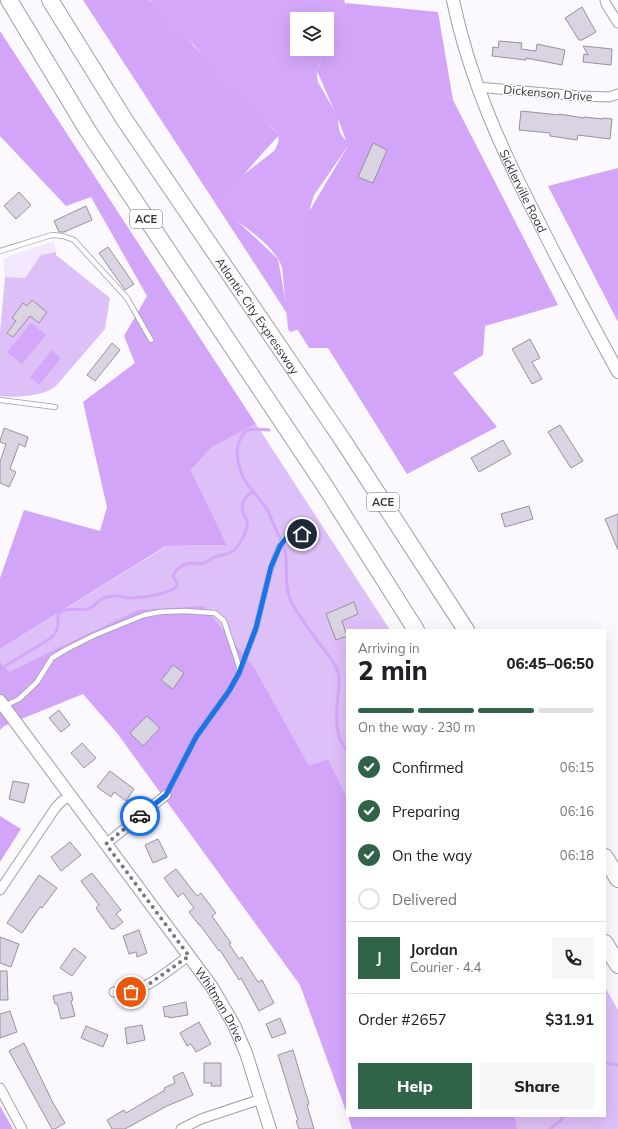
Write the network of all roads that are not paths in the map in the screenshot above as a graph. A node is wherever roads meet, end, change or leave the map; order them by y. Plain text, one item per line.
1 (9, 0) edge
2 (50, 0) edge
3 (453, 0) edge
4 (605, 0) edge
5 (618, 23) edge
6 (477, 87) junction
7 (618, 94) edge
8 (0, 251) edge
9 (151, 340) dead end
10 (618, 372) edge
11 (0, 400) edge
12 (55, 407) dead end
13 (306, 537) dead end
14 (415, 629) edge
15 (465, 629) edge
16 (239, 673) junction
17 (2, 703) edge
18 (166, 795) joint
19 (70, 796) junction
20 (106, 844) junction
21 (606, 859) edge
22 (618, 879) edge
23 (0, 890) edge
24 (606, 945) edge
25 (189, 956) junction
26 (618, 965) edge
27 (114, 992) dead end
28 (0, 1088) edge
29 (261, 1100) junction
30 (22, 1129) edge
31 (180, 1129) edge
32 (270, 1129) edge

1 - 14 highway, ACE
2 - 15 highway, Atlantic City Expressway / ACE
3 - 6 street, Sicklerville Road
4 - 5 street
6 - 7 street, Dickenson Drive
6 - 10 street, Sicklerville Road
8 - 9 lane
11 - 12 lane
13 - 16 lane
16 - 17 lane
16 - 18 lane
17 - 19 street, Whitman Drive
18 - 20 street
19 - 20 street, Whitman Drive
19 - 23 street
20 - 25 street, Whitman Drive
21 - 22 highway
24 - 26 highway
25 - 27 street
25 - 29 street, Whitman Drive
28 - 30 street
29 - 31 street
29 - 32 street, Whitman Drive

